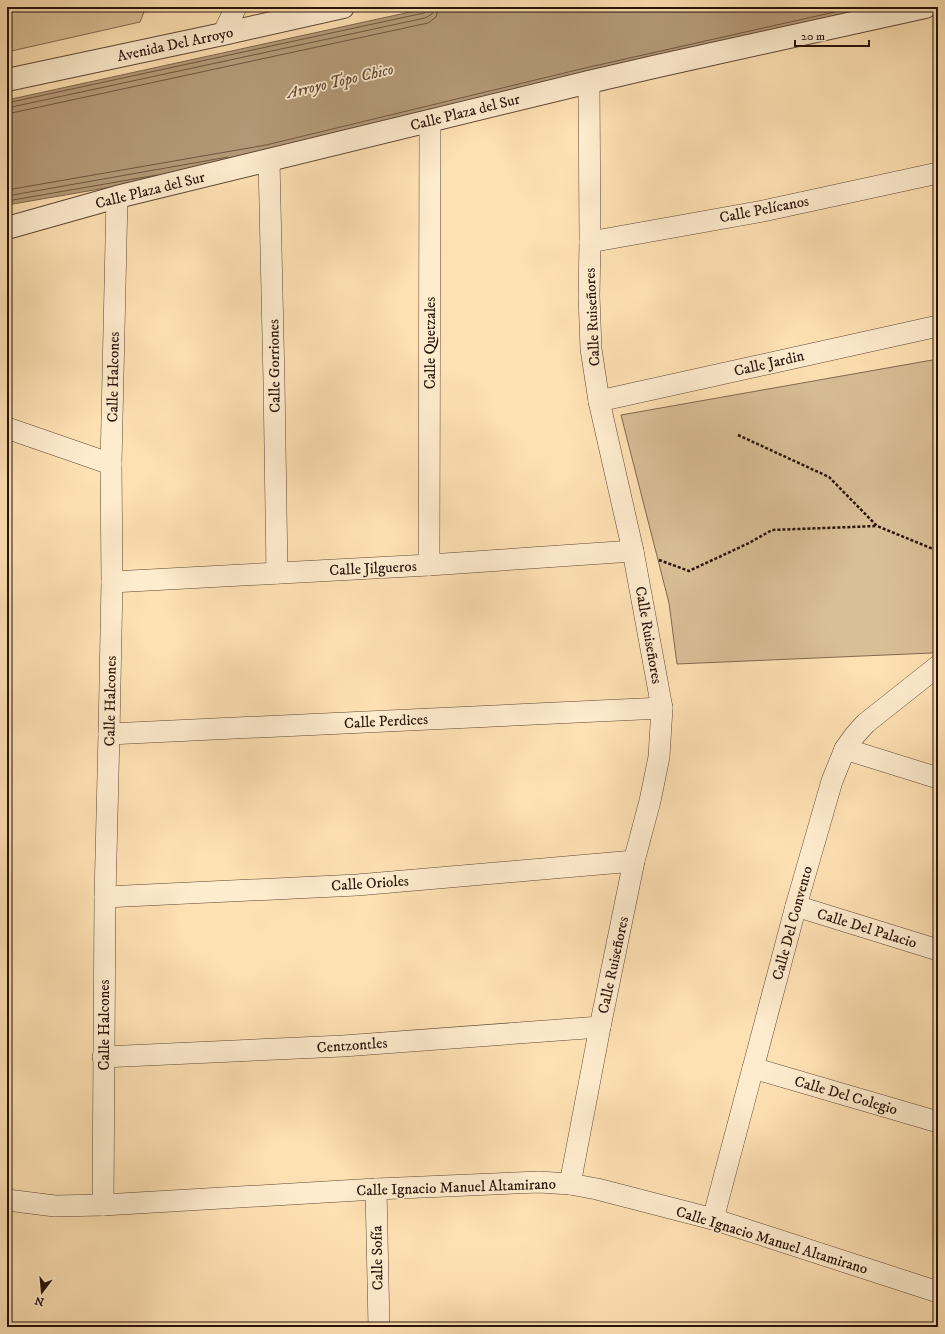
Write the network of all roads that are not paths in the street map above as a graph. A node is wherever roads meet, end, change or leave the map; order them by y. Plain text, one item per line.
1 (236, 7) edge
2 (343, 7) edge
3 (925, 7) edge
4 (224, 34) junction
5 (7, 80) edge
6 (589, 82) junction
7 (430, 121) junction
8 (269, 160) junction
9 (938, 173) edge
10 (117, 198) junction
11 (7, 228) edge
12 (590, 242) junction
13 (937, 322) edge
14 (599, 401) junction
15 (7, 428) edge
16 (111, 464) junction
17 (633, 551) junction
18 (429, 565) junction
19 (277, 572) junction
20 (112, 582) junction
21 (938, 666) edge
22 (662, 708) junction
23 (110, 734) junction
24 (845, 749) junction
25 (938, 778) edge
26 (634, 861) junction
27 (105, 897) junction
28 (796, 906) junction
29 (938, 950) edge
30 (600, 1027) junction
31 (103, 1057) junction
32 (753, 1068) junction
33 (938, 1122) edge
34 (570, 1184) junction
35 (376, 1189) junction
36 (7, 1200) edge
37 (103, 1205) junction
38 (713, 1219) junction
39 (938, 1292) edge
40 (379, 1327) edge

1 - 4 street
2 - 4 street, Avenida Del Arroyo
3 - 6 street, Calle Plaza del Sur
4 - 5 street, Avenida Del Arroyo
6 - 7 street, Calle Plaza del Sur
6 - 12 street, Calle Ruiseñores
7 - 8 street, Calle Plaza del Sur
7 - 18 street, Calle Quetzales
8 - 10 street, Calle Plaza del Sur
8 - 19 street, Calle Gorriones
9 - 12 street, Calle Pelícanos
10 - 11 street, Calle Plaza del Sur
10 - 16 street, Calle Halcones
12 - 14 street, Calle Ruiseñores
13 - 14 street, Calle Jardin
14 - 17 street, Calle Ruiseñores
15 - 16 street
16 - 20 street, Calle Halcones
17 - 18 street, Calle Jilgueros
17 - 22 street, Calle Ruiseñores
18 - 19 street, Calle Jilgueros
19 - 20 street, Calle Jilgueros
20 - 23 street, Calle Halcones
21 - 24 street, Calle Del Convento
22 - 23 street, Calle Perdices
22 - 26 street, Calle Ruiseñores
23 - 27 street, Calle Halcones
24 - 25 street
24 - 28 street, Calle Del Convento
26 - 27 street, Calle Orioles
26 - 30 street, Calle Ruiseñores
27 - 31 street, Calle Halcones
28 - 29 street, Calle Del Palacio
28 - 32 street, Calle Del Convento
30 - 31 street, Centzontles
30 - 34 street, Calle Ruiseñores
31 - 37 street, Calle Halcones
32 - 33 street, Calle Del Colegio
32 - 38 street, Calle Del Convento
34 - 35 street, Calle Ignacio Manuel Altamirano
34 - 38 street, Calle Ignacio Manuel Altamirano
35 - 37 street, Calle Ignacio Manuel Altamirano
35 - 40 street, Calle Sofía
36 - 37 street, Calle Ignacio Manuel Altamirano
38 - 39 street, Calle Ignacio Manuel Altamirano

